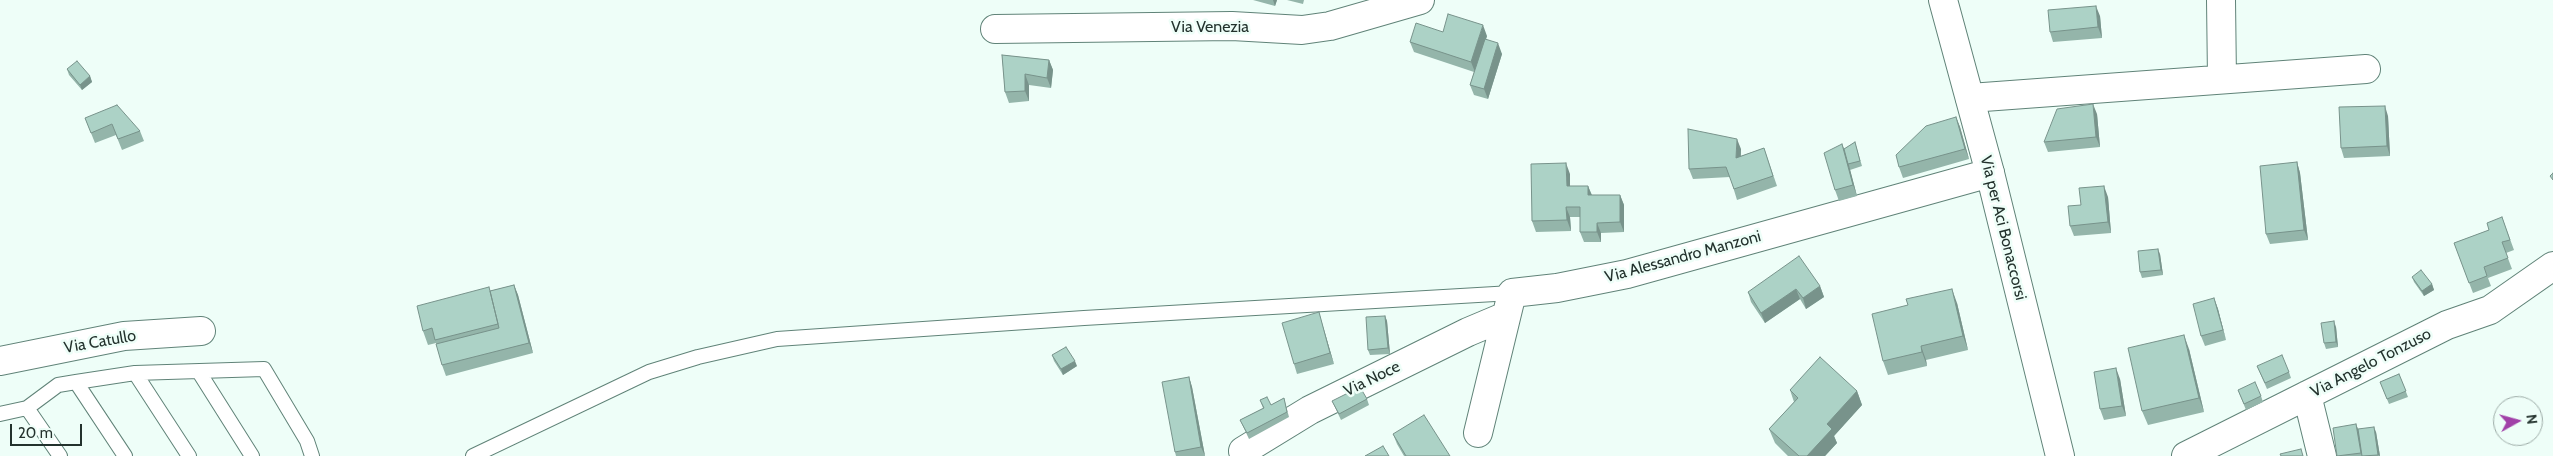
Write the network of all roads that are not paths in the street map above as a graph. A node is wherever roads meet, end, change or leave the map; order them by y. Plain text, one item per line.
1 (1420, 0) edge
2 (1943, 0) edge
3 (2221, 0) edge
4 (995, 29) dead end
5 (2366, 69) dead end
6 (2222, 79) junction
7 (1970, 98) junction
8 (1990, 173) junction
9 (2553, 266) edge
10 (1509, 304) junction
11 (201, 331) dead end
12 (0, 361) edge
13 (199, 372) junction
14 (135, 373) junction
15 (76, 382) junction
16 (2307, 395) junction
17 (27, 408) junction
18 (0, 414) edge
19 (1478, 433) dead end
20 (1244, 451) dead end
21 (60, 456) edge
22 (125, 456) edge
23 (189, 456) edge
24 (252, 456) edge
25 (312, 456) edge
26 (473, 456) edge
27 (2060, 456) edge
28 (2186, 456) edge
29 (2322, 456) edge

1 - 4 street, Via Venezia
2 - 7 street, Via per Aci Bonaccorsi
3 - 6 street
5 - 6 street
6 - 7 street
7 - 8 street, Via per Aci Bonaccorsi
8 - 10 street, Via Alessandro Manzoni
8 - 27 street, Via per Aci Bonaccorsi
9 - 16 street, Via Angelo Tonzuso
10 - 19 street
10 - 20 street, Via Noce
10 - 26 lane
11 - 12 street, Via Catullo
13 - 14 lane
13 - 24 lane
13 - 25 lane
14 - 15 lane
14 - 23 lane
15 - 17 lane
15 - 22 lane
16 - 28 street, Via Angelo Tonzuso
16 - 29 street
17 - 18 lane
17 - 21 lane

